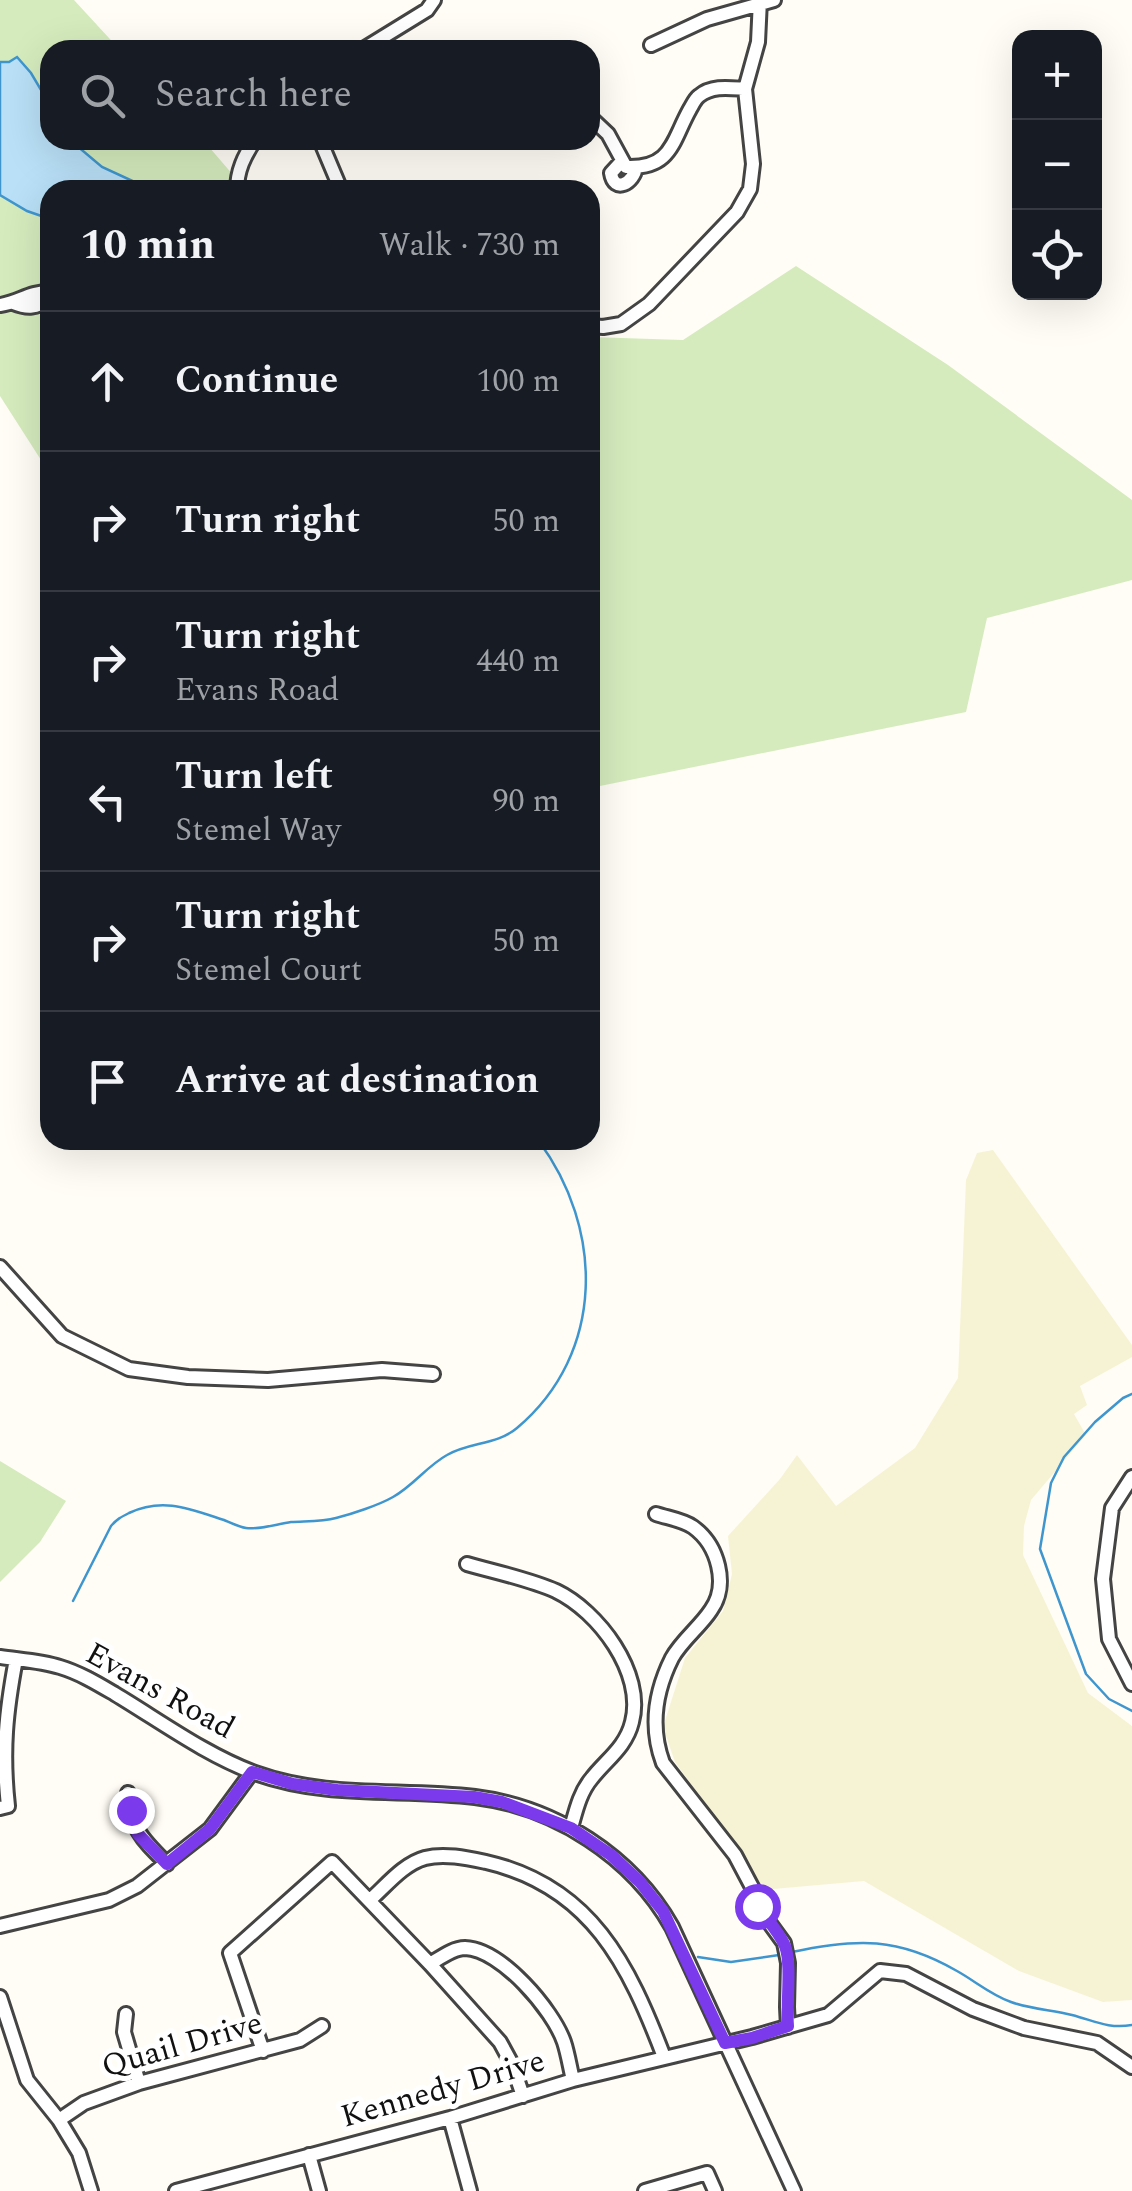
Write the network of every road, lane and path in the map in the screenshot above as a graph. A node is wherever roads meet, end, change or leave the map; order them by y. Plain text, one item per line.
1 (434, 0) edge
2 (765, 2) edge
3 (378, 40) edge
4 (651, 45) dead end
5 (745, 89) junction
6 (600, 126) edge
7 (248, 150) edge
8 (324, 150) edge
9 (237, 180) edge
10 (337, 180) edge
11 (7, 304) edge
12 (40, 306) edge
13 (600, 327) edge
14 (0, 1267) edge
15 (433, 1374) dead end
16 (1132, 1477) edge
17 (656, 1514) dead end
18 (466, 1564) dead end
19 (0, 1657) edge
20 (16, 1659) junction
21 (1132, 1684) edge
22 (3, 1721) edge
23 (252, 1772) junction
24 (128, 1793) dead end
25 (4, 1807) edge
26 (571, 1828) junction
27 (167, 1864) junction
28 (370, 1900) junction
29 (0, 1926) edge
30 (430, 1964) junction
31 (0, 1996) edge
32 (126, 2014) dead end
33 (322, 2026) dead end
34 (788, 2026) junction
35 (725, 2043) junction
36 (263, 2051) junction
37 (664, 2058) junction
38 (1132, 2067) edge
39 (573, 2080) junction
40 (139, 2083) junction
41 (522, 2096) junction
42 (450, 2118) junction
43 (58, 2120) junction
44 (309, 2155) junction
45 (92, 2191) edge
46 (176, 2191) edge
47 (319, 2191) edge
48 (470, 2191) edge
49 (645, 2191) edge
50 (715, 2191) edge
51 (794, 2191) edge

1 - 3 street
2 - 4 street
2 - 5 street
5 - 6 street
5 - 13 street
7 - 9 street
8 - 10 street
11 - 12 street
14 - 15 street
16 - 21 street
17 - 34 street
18 - 26 street
19 - 20 street, Evans Road
20 - 22 street
20 - 23 street, Evans Road
22 - 25 street
23 - 26 street, Evans Road
23 - 27 street
24 - 27 street
26 - 35 street, Evans Road
27 - 29 street
28 - 30 street
28 - 36 street
28 - 37 street
30 - 39 street
30 - 41 street
31 - 43 street
32 - 40 street
33 - 36 street, Quail Drive
34 - 35 street, Kennedy Drive
34 - 38 street, Kennedy Drive
35 - 37 street, Kennedy Drive
35 - 51 street, Evans Road
36 - 40 street, Quail Drive
37 - 39 street, Kennedy Drive
39 - 41 street, Kennedy Drive
40 - 43 street, Quail Drive
41 - 42 street, Kennedy Drive
42 - 44 street, Kennedy Drive
42 - 48 street
43 - 45 street
44 - 46 street, Kennedy Drive
44 - 47 street
49 - 50 street

